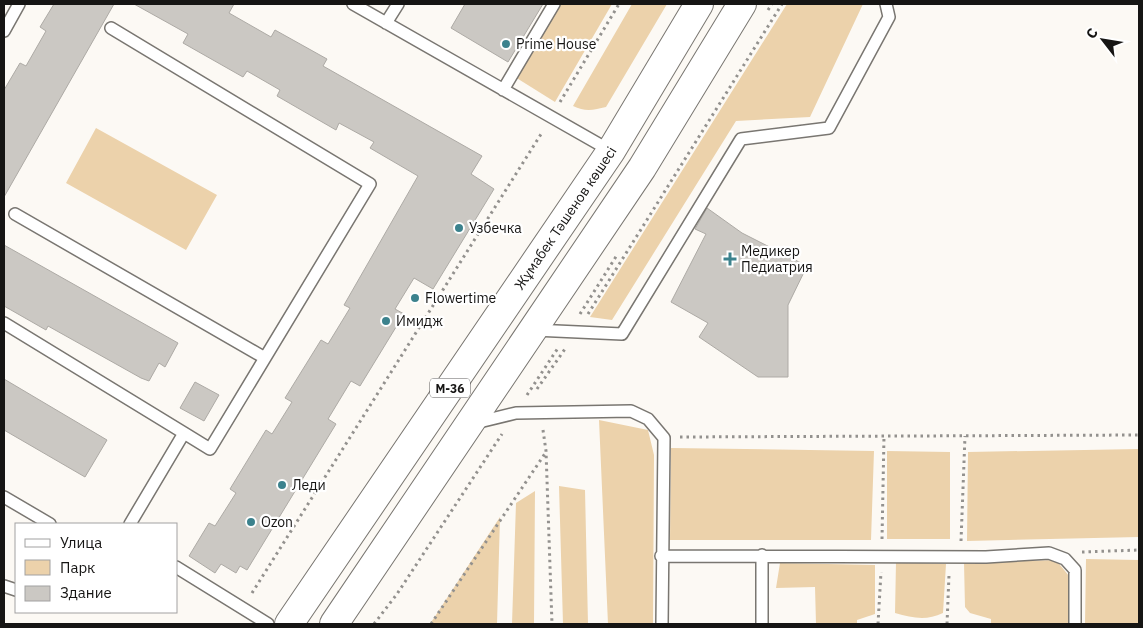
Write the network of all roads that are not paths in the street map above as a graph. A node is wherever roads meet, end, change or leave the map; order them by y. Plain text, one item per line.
1 (19, 4) edge
2 (353, 4) edge
3 (398, 4) edge
4 (554, 4) edge
5 (698, 4) edge
6 (742, 4) edge
7 (886, 4) edge
8 (386, 24) junction
9 (111, 28) dead end
10 (4, 31) edge
11 (503, 90) junction
12 (611, 151) junction
13 (15, 214) dead end
14 (4, 323) edge
15 (532, 330) junction
16 (265, 358) junction
17 (468, 425) junction
18 (184, 433) junction
19 (4, 497) edge
20 (48, 523) edge
21 (131, 523) edge
22 (762, 555) junction
23 (661, 556) junction
24 (178, 568) edge
25 (268, 624) edge
26 (289, 624) edge
27 (334, 624) edge
28 (662, 624) edge
29 (762, 624) edge
30 (1075, 624) edge

1 - 10 lane
2 - 8 lane
3 - 8 lane
4 - 11 lane
5 - 12 main road, Жұмабек Тәшенов көшесі / M-36
6 - 15 main road, M-36
7 - 15 lane
8 - 11 lane
9 - 16 lane
11 - 12 lane
12 - 26 main road, Жұмабек Тәшенов көшесі / M-36
13 - 16 lane
14 - 18 lane
15 - 17 main road, M-36
16 - 18 lane
17 - 23 lane
17 - 27 main road, M-36
18 - 21 lane
19 - 20 lane
22 - 23 lane
22 - 29 lane
22 - 30 lane
23 - 28 lane
24 - 25 lane

